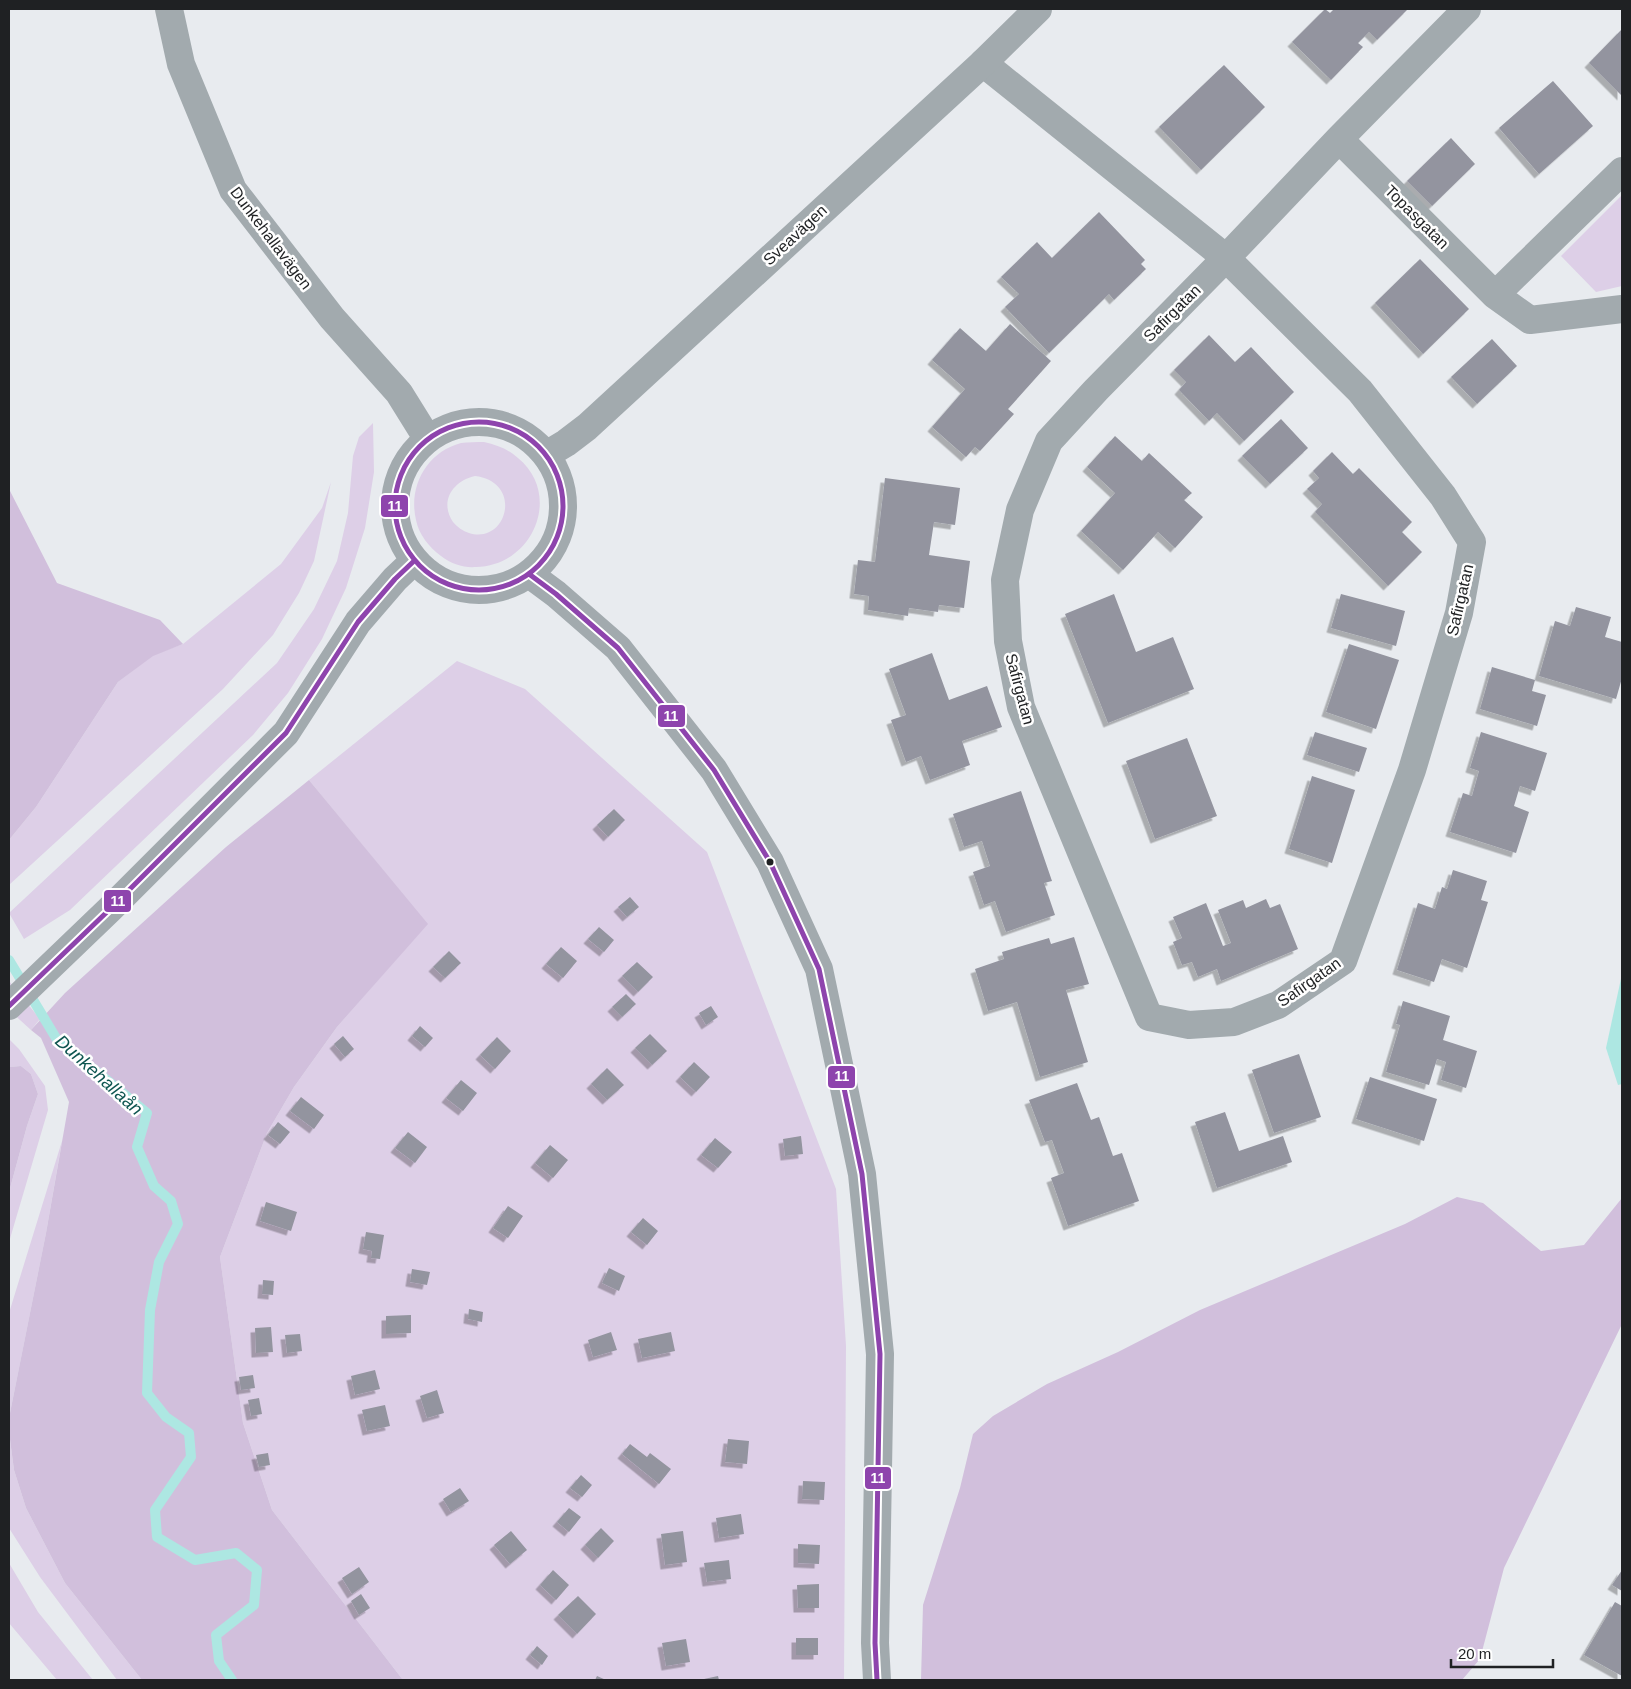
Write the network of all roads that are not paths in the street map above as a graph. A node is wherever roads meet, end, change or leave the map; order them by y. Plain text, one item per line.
1 (170, 9) edge
2 (1038, 9) edge
3 (1466, 9) edge
4 (983, 63) junction
5 (1339, 139) junction
6 (1622, 171) edge
7 (1226, 258) junction
8 (1495, 295) junction
9 (1622, 308) edge
10 (428, 438) junction
11 (546, 455) junction
12 (414, 561) junction
13 (529, 574) junction
14 (9, 1006) edge
15 (878, 1680) edge

1 - 10 street, Dunkehallavägen
2 - 4 street, Sveavägen
3 - 5 street
4 - 7 street, Safirgatan
4 - 11 street, Sveavägen
5 - 7 street
5 - 8 street, Topasgatan
6 - 8 street
7 - 7 street, Safirgatan
8 - 9 street, Topasgatan
10 - 11 street
10 - 12 street
11 - 13 street
12 - 13 street
12 - 14 street
13 - 15 street

